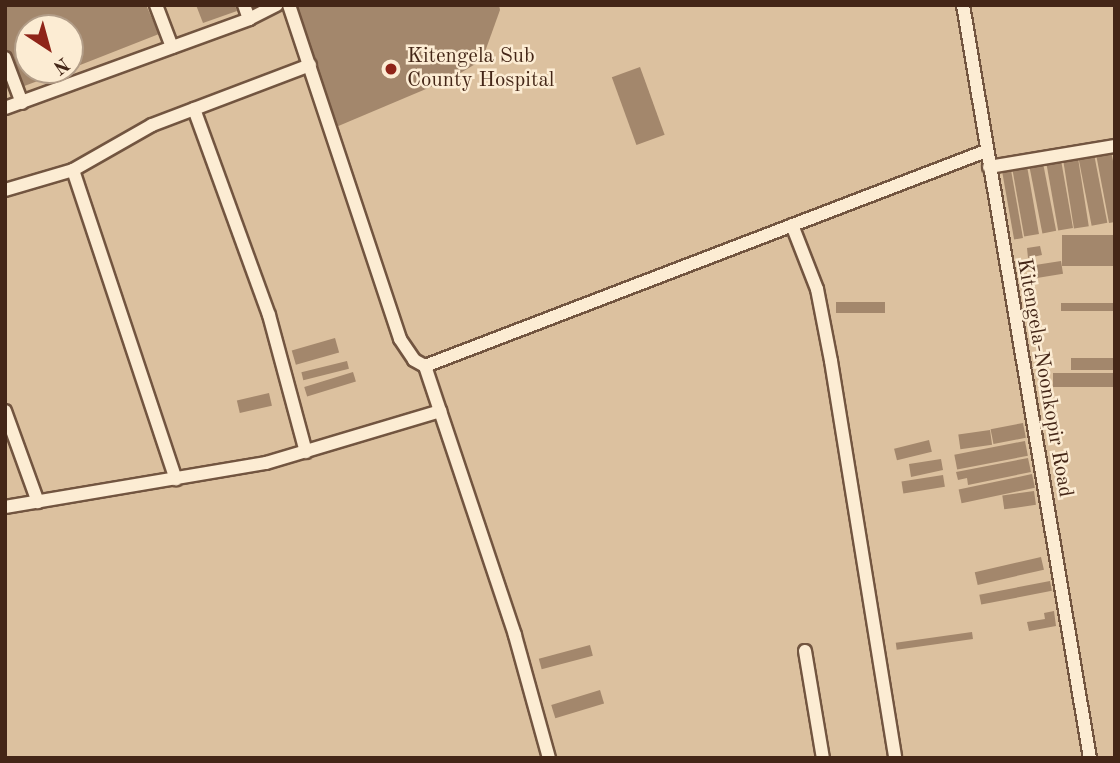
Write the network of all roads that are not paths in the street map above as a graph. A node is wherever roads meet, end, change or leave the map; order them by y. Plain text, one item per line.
1 (156, 5) edge
2 (244, 5) edge
3 (277, 5) edge
4 (289, 5) edge
5 (962, 5) edge
6 (249, 19) junction
7 (172, 47) junction
8 (5, 58) edge
9 (310, 65) junction
10 (22, 103) junction
11 (5, 108) edge
12 (194, 109) junction
13 (1115, 146) edge
14 (986, 151) junction
15 (989, 167) junction
16 (73, 170) junction
17 (5, 190) edge
18 (792, 225) junction
19 (425, 366) junction
20 (5, 411) edge
21 (440, 411) junction
22 (306, 452) junction
23 (176, 479) junction
24 (38, 502) junction
25 (5, 507) edge
26 (805, 651) dead end
27 (549, 758) edge
28 (823, 758) edge
29 (895, 758) edge
30 (1090, 758) edge

1 - 7 street
2 - 6 street
3 - 6 street
4 - 9 street
5 - 14 street, Kitengela-Noonkopir Road
6 - 7 street
7 - 10 street
8 - 10 street
9 - 12 street
9 - 19 street
10 - 11 street
12 - 16 street
12 - 22 street
13 - 15 street
14 - 15 street, Kitengela-Noonkopir Road
14 - 18 street
15 - 30 street, Kitengela-Noonkopir Road
16 - 17 street
16 - 23 street
18 - 19 street
18 - 29 street
19 - 21 street
20 - 24 street
21 - 22 street
21 - 27 street
22 - 23 street
23 - 24 street
24 - 25 street
26 - 28 street

